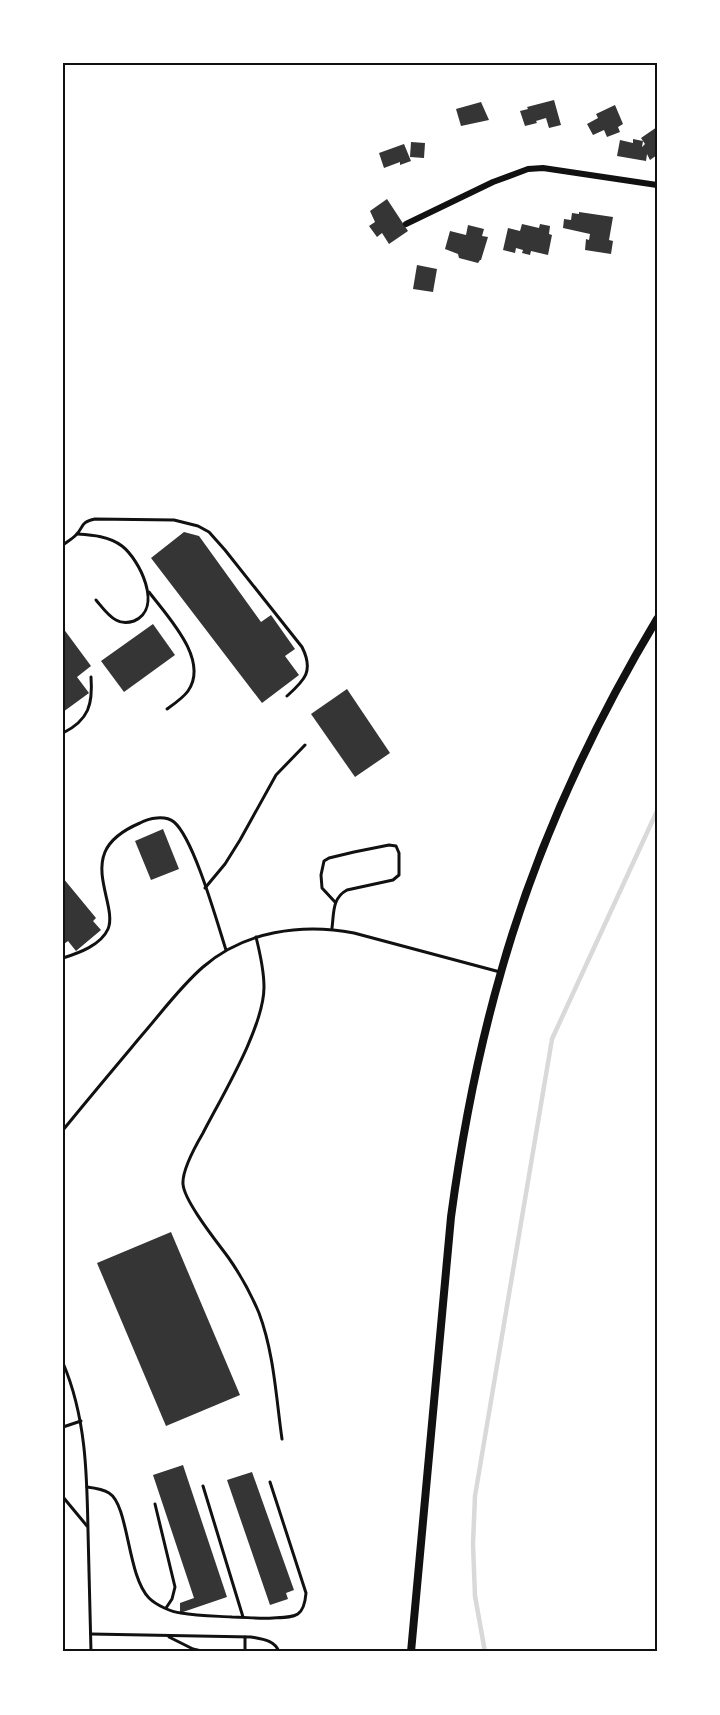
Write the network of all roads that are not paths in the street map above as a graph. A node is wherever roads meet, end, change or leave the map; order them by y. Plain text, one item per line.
1 (657, 185) edge
2 (406, 224) dead end
3 (77, 534) junction
4 (63, 545) edge
5 (148, 591) junction
6 (96, 600) dead end
7 (657, 619) edge
8 (91, 677) dead end
9 (287, 696) dead end
10 (167, 709) dead end
11 (63, 733) edge
12 (305, 745) dead end
13 (205, 888) junction
14 (335, 903) junction
15 (332, 928) junction
16 (256, 937) junction
17 (226, 950) junction
18 (63, 958) edge
19 (501, 972) junction
20 (63, 1130) edge
21 (63, 1363) edge
22 (81, 1421) junction
23 (63, 1427) edge
24 (282, 1439) dead end
25 (270, 1482) dead end
26 (203, 1486) dead end
27 (87, 1487) junction
28 (63, 1497) edge
29 (156, 1504) dead end
30 (88, 1527) junction
31 (166, 1608) junction
32 (243, 1617) junction
33 (91, 1634) junction
34 (167, 1636) junction
35 (245, 1637) junction
36 (91, 1652) edge
37 (206, 1652) edge
38 (245, 1652) edge
39 (279, 1652) edge
40 (411, 1652) edge

1 - 2 street
3 - 4 lane
3 - 5 lane
3 - 9 lane
5 - 6 lane
5 - 10 lane
7 - 19 street
8 - 11 lane
12 - 13 lane
13 - 17 lane
13 - 18 lane
14 - 14 lane
14 - 15 lane
15 - 16 lane
15 - 19 lane
16 - 17 lane
16 - 24 lane
17 - 20 lane
19 - 40 street
21 - 22 lane
22 - 23 lane
22 - 27 lane
25 - 32 lane
26 - 32 lane
27 - 30 lane
27 - 31 lane
28 - 30 lane
29 - 31 lane
30 - 33 lane
31 - 32 lane
33 - 34 lane
33 - 36 lane
34 - 35 lane
34 - 37 lane
35 - 38 lane
35 - 39 lane

